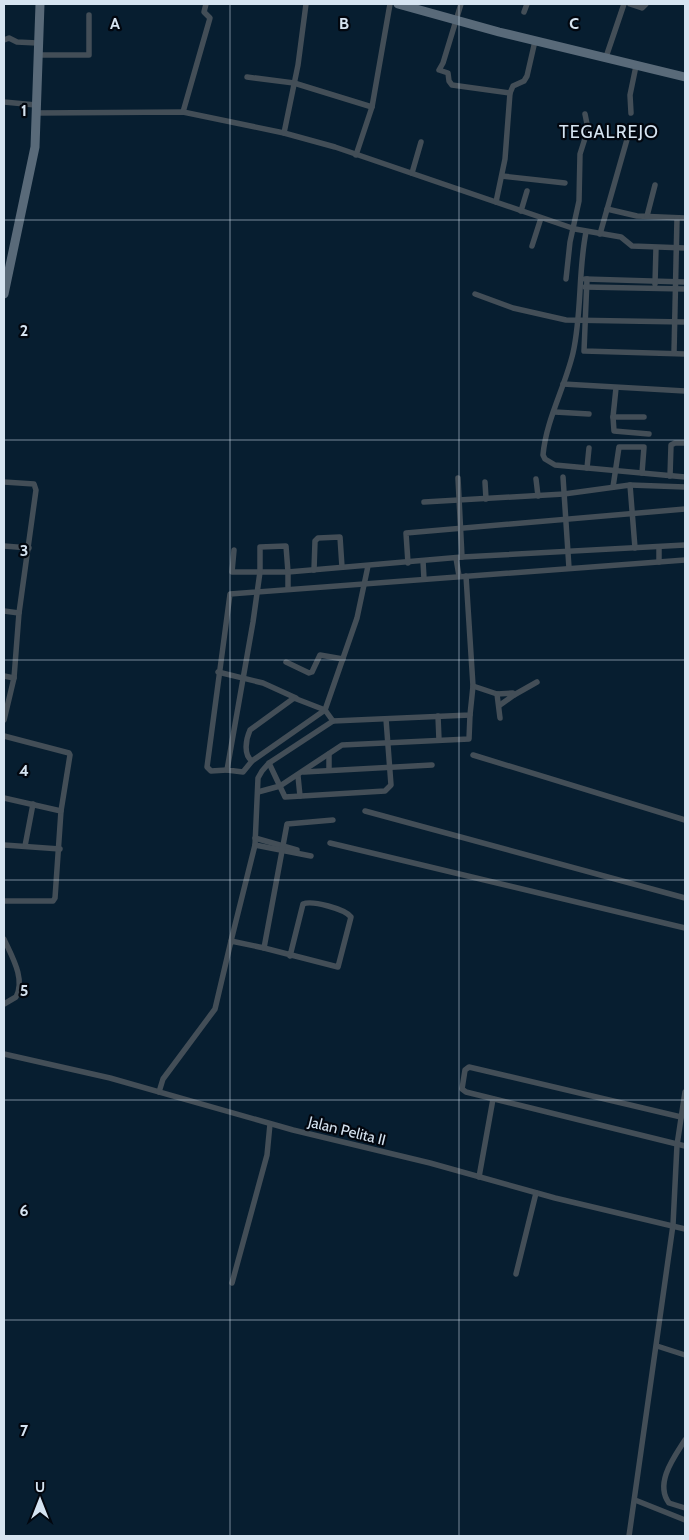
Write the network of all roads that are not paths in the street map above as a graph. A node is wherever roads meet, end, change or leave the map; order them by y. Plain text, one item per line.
1 (40, 4) edge
2 (206, 4) edge
3 (306, 4) edge
4 (390, 4) edge
5 (398, 4) edge
6 (461, 4) edge
7 (526, 4) edge
8 (624, 4) edge
9 (630, 4) edge
10 (646, 4) edge
11 (524, 12) dead end
12 (89, 15) dead end
13 (454, 20) junction
14 (4, 40) edge
15 (535, 41) junction
16 (37, 44) junction
17 (37, 56) junction
18 (606, 57) junction
19 (636, 66) junction
20 (685, 77) edge
21 (247, 78) dead end
22 (294, 83) junction
23 (510, 93) junction
24 (4, 102) edge
25 (372, 107) junction
26 (36, 109) junction
27 (183, 112) junction
28 (630, 113) dead end
29 (585, 114) dead end
30 (284, 133) junction
31 (628, 136) dead end
32 (421, 142) dead end
33 (356, 155) junction
34 (412, 173) junction
35 (502, 176) junction
36 (565, 183) dead end
37 (655, 185) dead end
38 (527, 191) dead end
39 (496, 202) junction
40 (607, 209) junction
41 (521, 211) junction
42 (647, 216) junction
43 (541, 218) junction
44 (677, 218) junction
45 (685, 218) edge
46 (574, 229) junction
47 (584, 231) junction
48 (600, 234) junction
49 (532, 246) dead end
50 (656, 248) junction
51 (677, 248) junction
52 (685, 248) edge
53 (566, 279) dead end
54 (579, 279) junction
55 (587, 280) junction
56 (655, 282) junction
57 (677, 282) junction
58 (685, 282) edge
59 (579, 286) junction
60 (587, 287) junction
61 (655, 289) junction
62 (676, 289) junction
63 (685, 289) edge
64 (4, 294) edge
65 (475, 294) dead end
66 (579, 321) junction
67 (674, 322) junction
68 (685, 322) edge
69 (674, 354) junction
70 (685, 354) edge
71 (563, 384) junction
72 (616, 388) junction
73 (685, 391) edge
74 (555, 412) junction
75 (589, 414) dead end
76 (613, 417) junction
77 (644, 417) dead end
78 (648, 434) dead end
79 (685, 443) edge
80 (589, 448) dead end
81 (587, 468) junction
82 (614, 473) junction
83 (642, 473) junction
84 (670, 476) junction
85 (563, 477) dead end
86 (685, 477) edge
87 (458, 478) dead end
88 (536, 480) dead end
89 (4, 482) edge
90 (485, 482) dead end
91 (630, 485) junction
92 (613, 487) junction
93 (685, 487) edge
94 (564, 494) junction
95 (538, 496) junction
96 (486, 499) junction
97 (459, 501) junction
98 (424, 502) dead end
99 (685, 509) edge
100 (631, 514) junction
101 (565, 520) junction
102 (460, 528) junction
103 (685, 545) edge
104 (4, 546) edge
105 (659, 547) junction
106 (29, 548) junction
107 (635, 548) junction
108 (234, 550) dead end
109 (566, 552) junction
110 (459, 557) junction
111 (685, 560) edge
112 (423, 562) junction
113 (659, 562) junction
114 (408, 563) junction
115 (368, 566) junction
116 (342, 567) junction
117 (569, 568) junction
118 (314, 570) junction
119 (260, 572) junction
120 (288, 572) junction
121 (459, 576) junction
122 (466, 576) junction
123 (424, 579) junction
124 (366, 582) junction
125 (288, 589) junction
126 (257, 591) junction
127 (4, 611) edge
128 (20, 613) junction
129 (343, 659) junction
130 (286, 662) dead end
131 (218, 672) junction
132 (4, 676) edge
133 (243, 676) junction
134 (14, 678) junction
135 (537, 682) dead end
136 (473, 686) junction
137 (497, 694) junction
138 (514, 695) junction
139 (296, 698) junction
140 (500, 704) junction
141 (329, 715) junction
142 (470, 715) junction
143 (438, 716) junction
144 (500, 718) dead end
145 (386, 719) junction
146 (4, 720) edge
147 (4, 736) edge
148 (439, 740) junction
149 (387, 743) junction
150 (329, 754) junction
151 (473, 756) dead end
152 (252, 761) junction
153 (268, 763) junction
154 (432, 765) dead end
155 (390, 768) junction
156 (227, 770) junction
157 (329, 770) junction
158 (300, 774) junction
159 (281, 785) junction
160 (258, 792) junction
161 (300, 796) junction
162 (4, 798) edge
163 (33, 804) junction
164 (61, 811) junction
165 (365, 811) dead end
166 (333, 820) dead end
167 (685, 820) edge
168 (255, 842) junction
169 (330, 843) dead end
170 (4, 845) edge
171 (25, 846) junction
172 (281, 848) junction
173 (60, 849) junction
174 (314, 855) dead end
175 (685, 898) edge
176 (4, 901) edge
177 (685, 928) edge
178 (4, 939) edge
179 (231, 941) junction
180 (264, 948) junction
181 (290, 956) junction
182 (4, 1004) edge
183 (4, 1054) edge
184 (156, 1091) junction
185 (685, 1092) edge
186 (493, 1099) junction
187 (681, 1117) junction
188 (270, 1124) junction
189 (677, 1145) junction
190 (685, 1146) edge
191 (479, 1177) junction
192 (536, 1193) junction
193 (673, 1226) junction
194 (685, 1229) edge
195 (516, 1274) dead end
196 (232, 1283) dead end
197 (656, 1348) junction
198 (685, 1355) edge
199 (685, 1440) edge
200 (635, 1500) junction
201 (685, 1508) edge
202 (685, 1520) edge
203 (628, 1536) edge

1 - 16 street
2 - 27 street
3 - 22 street
4 - 25 street
5 - 13 street
6 - 13 street
7 - 11 street
8 - 18 street
9 - 10 street
12 - 17 street
13 - 15 street
13 - 23 street
14 - 16 street
15 - 18 street
15 - 23 street
16 - 17 street
17 - 26 street
18 - 19 street
19 - 20 street
19 - 28 street
21 - 22 street
22 - 25 street
22 - 30 street
23 - 35 street
24 - 26 street
25 - 33 street
26 - 27 street
26 - 64 street
27 - 30 street
29 - 46 street
30 - 33 street
31 - 40 street
32 - 34 street
33 - 34 street
34 - 39 street
35 - 36 street
35 - 39 street
37 - 42 street
38 - 41 street
39 - 41 street
40 - 42 street
40 - 48 street
41 - 43 street
42 - 44 street
43 - 46 street
43 - 49 street
44 - 45 street
44 - 51 street
46 - 47 street
46 - 53 street
47 - 48 street
47 - 54 street
48 - 50 street
50 - 51 street
50 - 56 street
51 - 52 street
51 - 57 street
54 - 55 street
54 - 59 street
55 - 56 street
55 - 60 street
56 - 57 street
56 - 61 street
57 - 58 street
57 - 62 street
59 - 60 street
59 - 66 street
60 - 61 street
60 - 66 street
61 - 62 street
62 - 63 street
62 - 67 street
65 - 66 street
66 - 67 street
66 - 69 street
66 - 71 street
67 - 68 street
67 - 69 street
69 - 70 street
71 - 72 street
71 - 74 street
72 - 73 street
72 - 76 street
74 - 75 street
74 - 81 street
76 - 77 street
76 - 78 street
79 - 84 street
80 - 81 street
81 - 82 street
82 - 83 street
82 - 83 street
82 - 92 street
83 - 84 street
84 - 86 street
85 - 94 street
87 - 97 street
88 - 95 street
89 - 106 street
90 - 96 street
91 - 92 street
91 - 93 street
91 - 100 street
92 - 94 street
94 - 95 street
94 - 101 street
95 - 96 street
96 - 97 street
97 - 98 street
97 - 102 street
99 - 100 street
100 - 101 street
100 - 107 street
101 - 102 street
101 - 109 street
102 - 110 street
102 - 114 street
103 - 105 street
104 - 106 street
105 - 107 street
105 - 113 street
106 - 128 street
107 - 109 street
108 - 119 street
109 - 110 street
109 - 117 street
110 - 112 street
110 - 121 street
111 - 113 street
112 - 114 street
112 - 123 street
113 - 117 street
114 - 115 street
115 - 116 street
115 - 124 street
116 - 118 street
116 - 118 street
117 - 122 street
118 - 120 street
119 - 120 street
119 - 120 street
119 - 126 street
120 - 125 street
121 - 122 street
121 - 123 street
122 - 136 street
123 - 124 street
124 - 125 street
124 - 129 street
125 - 126 street
126 - 131 street
126 - 133 street
127 - 128 street
128 - 134 street
129 - 130 street
129 - 141 street
131 - 133 street
131 - 156 street
132 - 134 street
133 - 139 street
133 - 156 street
134 - 146 street
135 - 138 street
136 - 137 street
136 - 142 street
137 - 138 street
137 - 140 street
138 - 140 street
139 - 141 street
139 - 152 street
140 - 144 street
141 - 145 street
141 - 152 street
141 - 153 street
142 - 143 street
142 - 148 street
143 - 145 street
143 - 148 street
145 - 149 street
147 - 164 street
148 - 149 street
149 - 150 street
149 - 155 street
150 - 157 street
150 - 158 street
151 - 167 street
152 - 156 street
153 - 159 street
153 - 160 street
154 - 155 street
155 - 157 street
155 - 161 street
157 - 158 street
158 - 159 street
158 - 161 street
159 - 160 street
159 - 161 street
160 - 168 street
162 - 163 street
163 - 164 street
163 - 171 street
164 - 173 street
165 - 175 street
166 - 172 street
168 - 172 street
168 - 179 street
169 - 177 street
170 - 171 street
171 - 173 street
172 - 174 street
172 - 180 street
173 - 176 street
178 - 182 street
179 - 180 street
179 - 184 street
180 - 181 street
181 - 181 street
183 - 184 street, Jalan Pelita II
184 - 188 street, Jalan Pelita II
185 - 187 street
186 - 187 street
186 - 189 street
186 - 191 street
187 - 189 street
188 - 191 street, Jalan Pelita II
188 - 196 street
189 - 190 street
189 - 193 street
191 - 192 street, Jalan Pelita II
192 - 193 street, Jalan Pelita II
192 - 195 street
193 - 194 street, Jalan Pelita II
193 - 197 street
197 - 198 street
197 - 200 street
199 - 201 street
200 - 202 street
200 - 203 street

